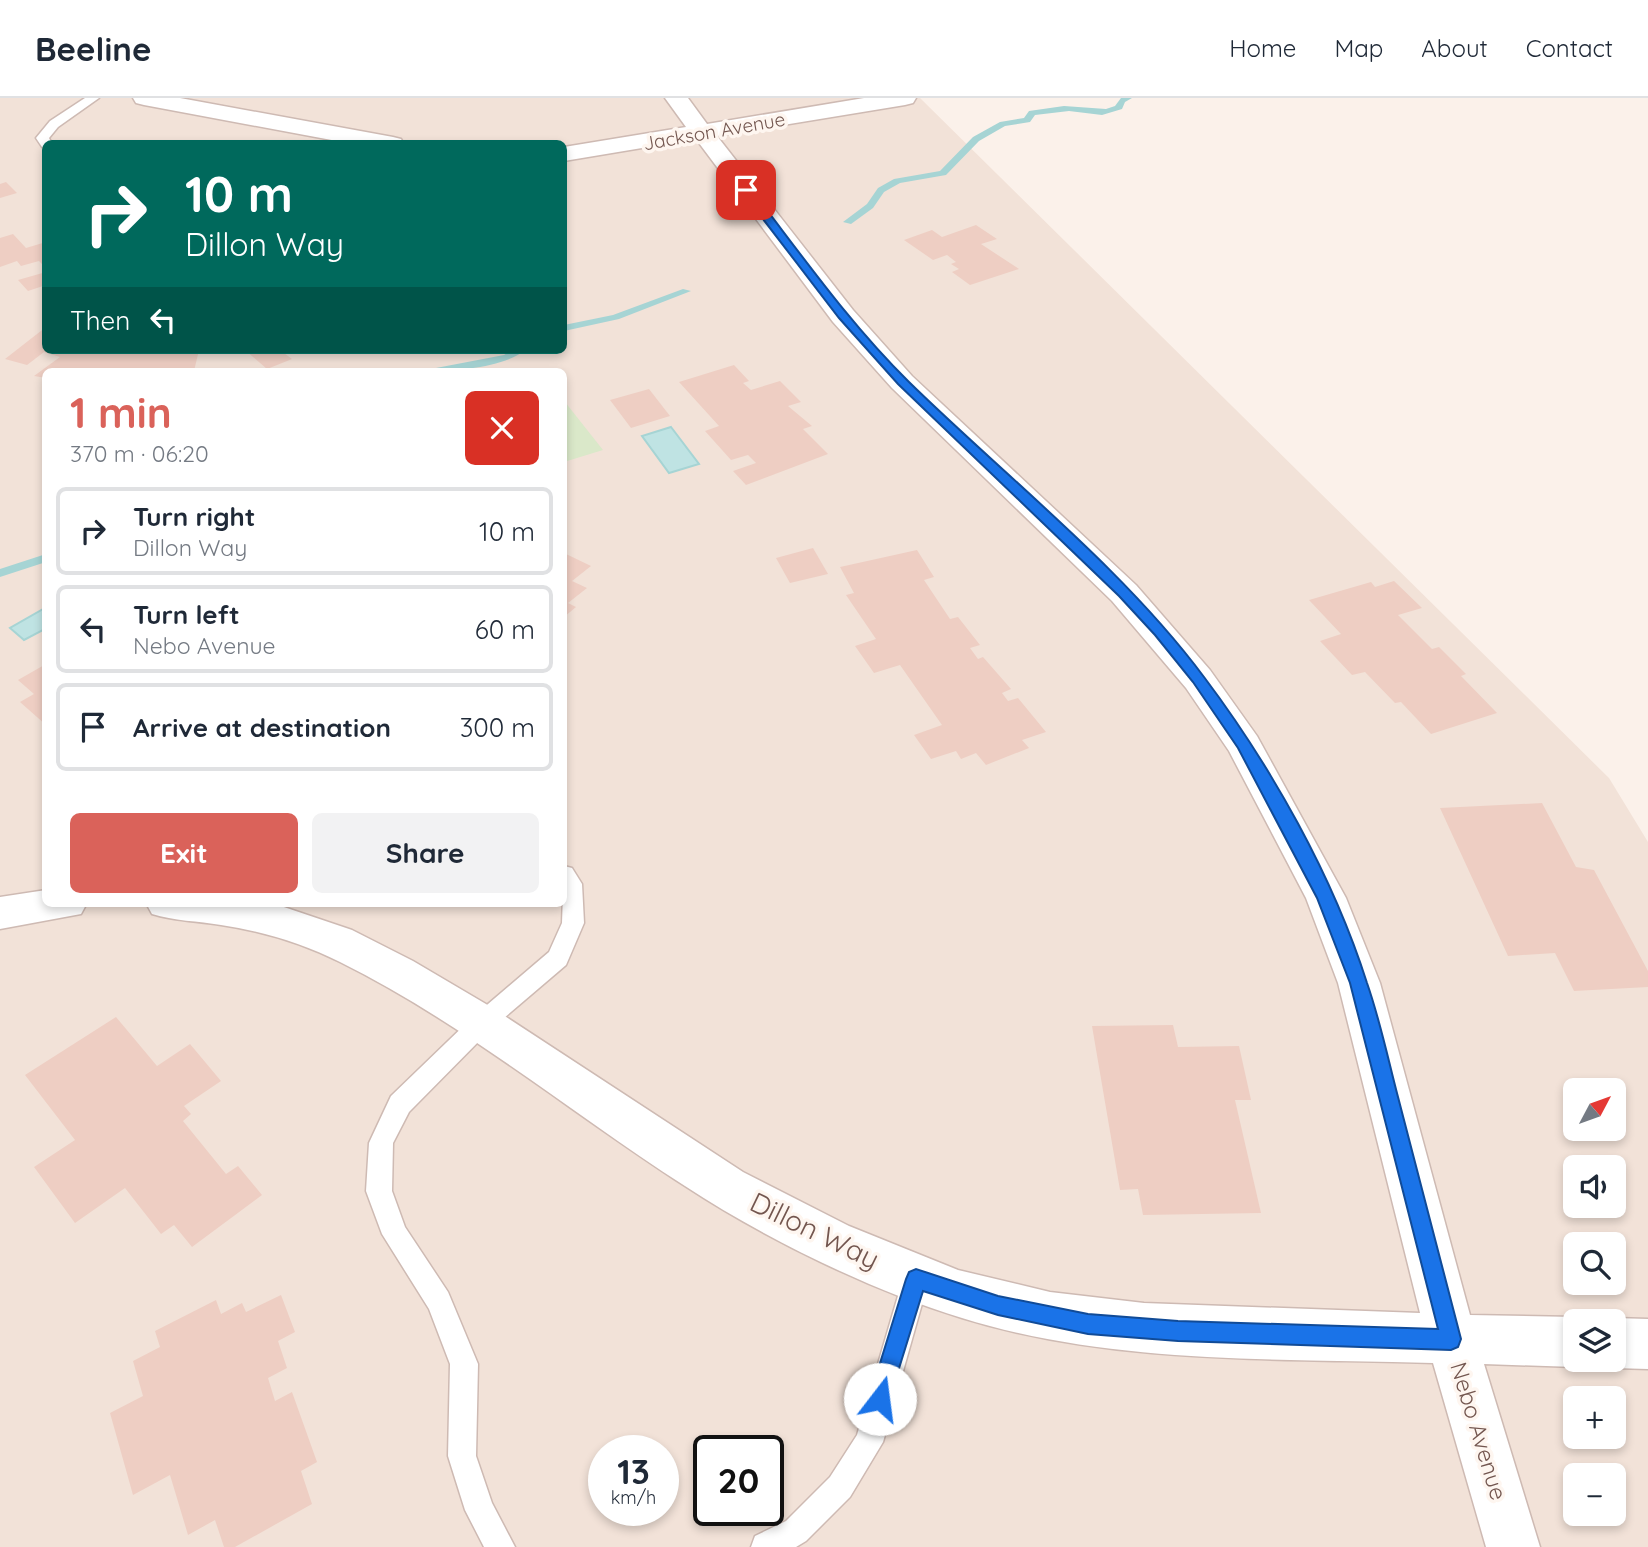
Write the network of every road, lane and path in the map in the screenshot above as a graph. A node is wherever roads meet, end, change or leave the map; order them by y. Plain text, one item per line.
1 (93, 98) edge
2 (144, 98) edge
3 (676, 98) edge
4 (905, 98) edge
5 (702, 133) junction
6 (44, 140) edge
7 (371, 140) edge
8 (567, 155) edge
9 (567, 878) edge
10 (42, 907) edge
11 (208, 907) edge
12 (0, 913) edge
13 (482, 1023) junction
14 (916, 1279) junction
15 (1451, 1339) junction
16 (1563, 1342) edge
17 (1626, 1343) edge
18 (1648, 1344) edge
19 (500, 1547) edge
20 (766, 1547) edge
21 (1513, 1547) edge

1 - 6 lane
2 - 7 street
3 - 5 street, Nebo Avenue
4 - 5 street, Jackson Avenue
5 - 8 street, Jackson Avenue
5 - 15 street, Nebo Avenue
9 - 13 lane
10 - 12 street
11 - 13 street, Dillon Way
13 - 14 street, Dillon Way
13 - 19 lane
14 - 15 street, Dillon Way
14 - 20 lane
15 - 16 street, Dillon Way
15 - 21 street, Nebo Avenue
17 - 18 street

